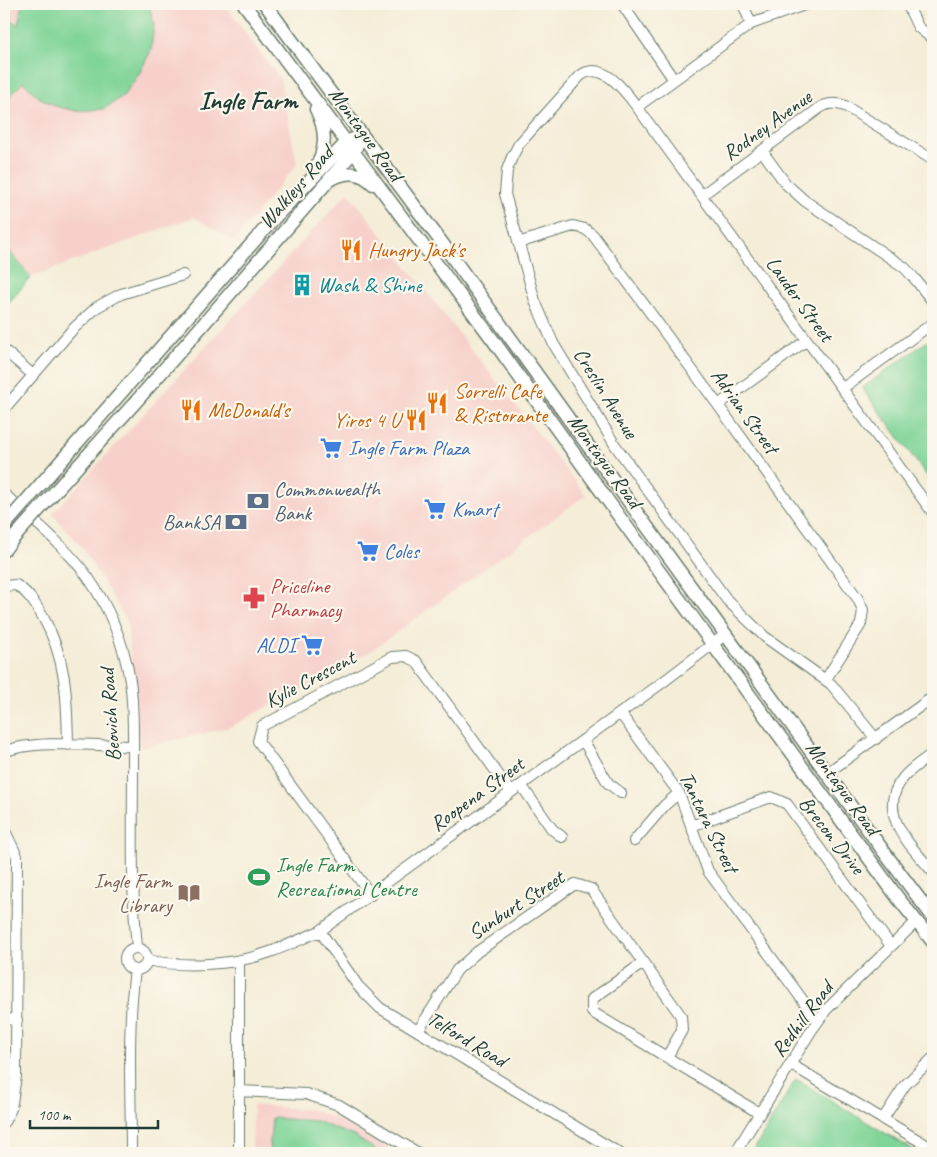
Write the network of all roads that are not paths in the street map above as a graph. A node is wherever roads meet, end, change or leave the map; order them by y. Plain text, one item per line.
1 (244, 4) edge
2 (265, 4) edge
3 (622, 4) edge
4 (743, 4) edge
5 (807, 4) edge
6 (907, 4) edge
7 (751, 24) junction
8 (933, 39) edge
9 (674, 80) junction
10 (308, 89) junction
11 (638, 107) junction
12 (362, 134) junction
13 (350, 147) junction
14 (762, 151) junction
15 (933, 160) edge
16 (328, 180) junction
17 (300, 191) junction
18 (702, 195) junction
19 (391, 202) junction
20 (518, 243) junction
21 (183, 275) dead end
22 (933, 302) edge
23 (933, 323) edge
24 (807, 340) junction
25 (4, 350) edge
26 (33, 375) junction
27 (843, 388) junction
28 (718, 405) junction
29 (4, 409) edge
30 (4, 494) edge
31 (933, 513) edge
32 (4, 526) edge
33 (8, 546) edge
34 (4, 586) edge
35 (726, 634) junction
36 (713, 644) junction
37 (826, 679) junction
38 (933, 697) edge
39 (620, 713) junction
40 (876, 739) junction
41 (583, 740) junction
42 (68, 745) junction
43 (133, 746) junction
44 (4, 752) edge
45 (933, 754) edge
46 (827, 773) junction
47 (814, 782) junction
48 (521, 786) junction
49 (511, 792) junction
50 (621, 793) dead end
51 (679, 793) junction
52 (691, 826) junction
53 (4, 829) edge
54 (562, 837) dead end
55 (634, 841) dead end
56 (933, 872) edge
57 (371, 895) junction
58 (931, 914) edge
59 (917, 921) junction
60 (320, 930) junction
61 (933, 942) edge
62 (891, 946) junction
63 (137, 947) junction
64 (147, 960) junction
65 (239, 960) junction
66 (644, 963) junction
67 (135, 970) junction
68 (4, 1019) edge
69 (17, 1020) junction
70 (818, 1021) junction
71 (418, 1031) junction
72 (667, 1057) junction
73 (933, 1058) edge
74 (790, 1064) junction
75 (238, 1092) junction
76 (759, 1113) junction
77 (882, 1119) junction
78 (4, 1122) edge
79 (933, 1149) edge
80 (614, 1152) edge
81 (131, 1153) edge
82 (239, 1153) edge
83 (418, 1153) edge
84 (735, 1153) edge

1 - 10 main road, Montague Road
2 - 12 main road, Montague Road
3 - 9 street
4 - 7 street
5 - 7 street
6 - 8 street
7 - 9 street
9 - 11 street
10 - 13 main road, Montague Road
10 - 17 main road
11 - 18 street, Lauder Street
11 - 20 street, Creslin Avenue
12 - 13 main road, Walkleys Road
12 - 35 main road, Montague Road
13 - 16 main road, Walkleys Road
13 - 17 main road, Walkleys Road
13 - 19 main road, Montague Road
14 - 15 street, Rodney Avenue
14 - 18 street, Rodney Avenue
14 - 22 street
16 - 19 main road
16 - 33 main road, Walkleys Road, bridge
17 - 32 main road, Walkleys Road, bridge
18 - 24 street, Lauder Street
19 - 36 main road, Montague Road
20 - 28 street, Adrian Street
20 - 37 street, Creslin Avenue
21 - 26 street
23 - 27 street
24 - 27 street, Lauder Street
24 - 28 street
25 - 26 street
26 - 29 street
27 - 31 street, Lauder Street
28 - 37 street, Adrian Street
30 - 43 street, Beovich Road
34 - 42 street
35 - 36 street, Roopena Street
35 - 46 main road, Montague Road
36 - 39 street, Roopena Street
36 - 47 main road, Montague Road
37 - 40 street, Creslin Avenue
38 - 40 street
39 - 41 street, Roopena Street
39 - 51 street, Tantara Street
40 - 46 street
41 - 48 street, Roopena Street
41 - 50 street
42 - 43 street
42 - 44 street
43 - 63 street, Beovich Road
45 - 56 street
46 - 47 main road
46 - 58 main road, Montague Road
47 - 59 main road, Montague Road
48 - 49 street, Roopena Street
48 - 54 street
49 - 57 street, Roopena Street
49 - 57 street, Kylie Crescent
51 - 52 street, Tantara Street
51 - 55 street
52 - 62 street, Brecon Drive
52 - 70 street, Tantara Street
53 - 69 street
57 - 60 street, Roopena Street
58 - 59 main road
59 - 61 main road, Montague Road
59 - 62 street, Redhill Road
60 - 65 street, Roopena Street
60 - 71 street, Telford Road
62 - 70 street, Redhill Road
63 - 64 street
63 - 67 street
64 - 65 street, Roopena Street
64 - 67 street
65 - 75 street
66 - 71 street, Sunburt Street
66 - 72 street, Sunburt Street
66 - 72 street
67 - 81 street
68 - 69 street
69 - 78 street
70 - 74 street, Redhill Road
71 - 80 street, Telford Road
72 - 76 street
73 - 77 street
74 - 76 street, Redhill Road
74 - 77 street
75 - 82 street
75 - 83 street
76 - 84 street, Redhill Road
77 - 79 street

